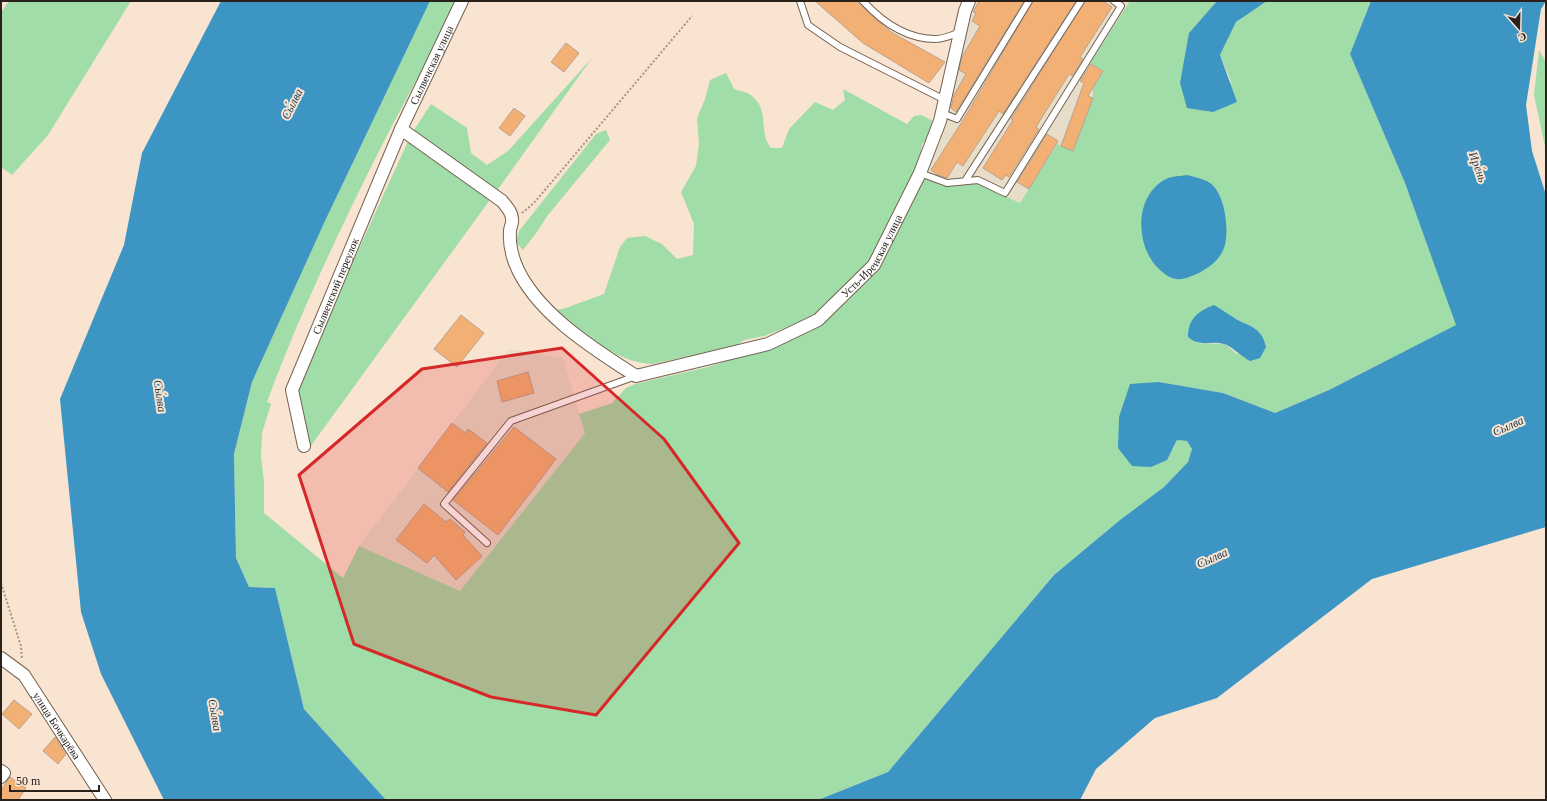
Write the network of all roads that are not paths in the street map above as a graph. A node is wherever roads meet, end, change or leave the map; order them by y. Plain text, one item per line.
1 (462, 1) edge
2 (800, 1) edge
3 (863, 1) edge
4 (969, 1) edge
5 (1029, 1) edge
6 (1081, 1) edge
7 (1114, 1) edge
8 (960, 32) junction
9 (945, 100) junction
10 (942, 113) junction
11 (401, 129) junction
12 (920, 173) junction
13 (965, 181) junction
14 (636, 376) junction
15 (304, 446) dead end
16 (487, 542) dead end
17 (1, 658) edge
18 (1, 771) edge
19 (1, 777) edge
20 (105, 800) edge

1 - 11 street, Сылвенская улица
2 - 9 lane
3 - 8 lane
4 - 8 street, Усть-Иренская улица
5 - 10 lane
6 - 13 lane
7 - 13 lane
8 - 9 street, Усть-Иренская улица
9 - 10 street, Усть-Иренская улица
10 - 12 street, Усть-Иренская улица
11 - 14 street
11 - 15 street, Сылвенский переулок
12 - 13 lane
12 - 14 street, Усть-Иренская улица
14 - 16 lane
17 - 20 street, улица Бочкарёва
18 - 19 street

